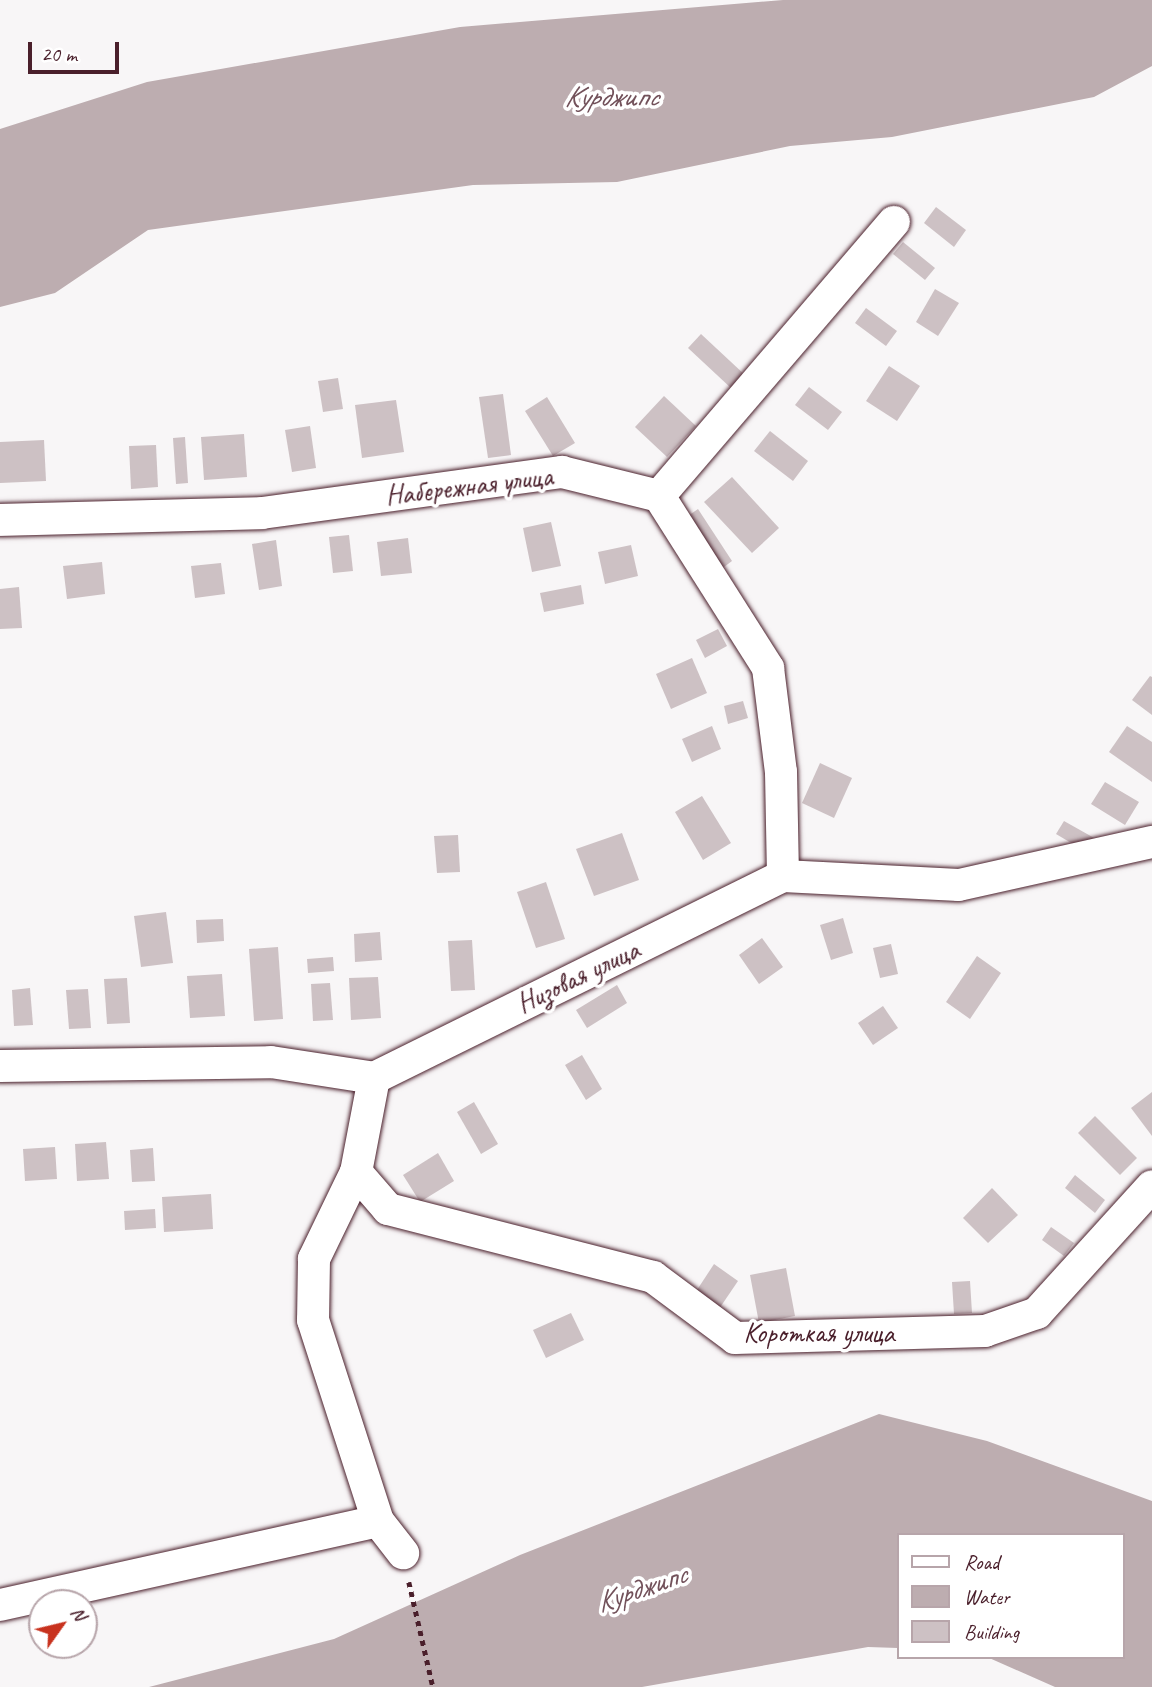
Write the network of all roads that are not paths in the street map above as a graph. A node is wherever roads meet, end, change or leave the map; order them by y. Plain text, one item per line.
1 (894, 222) dead end
2 (659, 496) junction
3 (0, 520) edge
4 (1152, 842) edge
5 (783, 876) junction
6 (0, 1066) edge
7 (374, 1079) junction
8 (356, 1172) junction
9 (1152, 1186) edge
10 (378, 1521) junction
11 (403, 1553) road end
12 (0, 1605) edge

1 - 2 street
2 - 3 street, Набережная улица
2 - 5 street
4 - 5 street, Низовая улица
5 - 7 street, Низовая улица
6 - 7 street
7 - 8 street
8 - 9 street, Короткая улица
8 - 10 street
10 - 11 street
10 - 12 street

